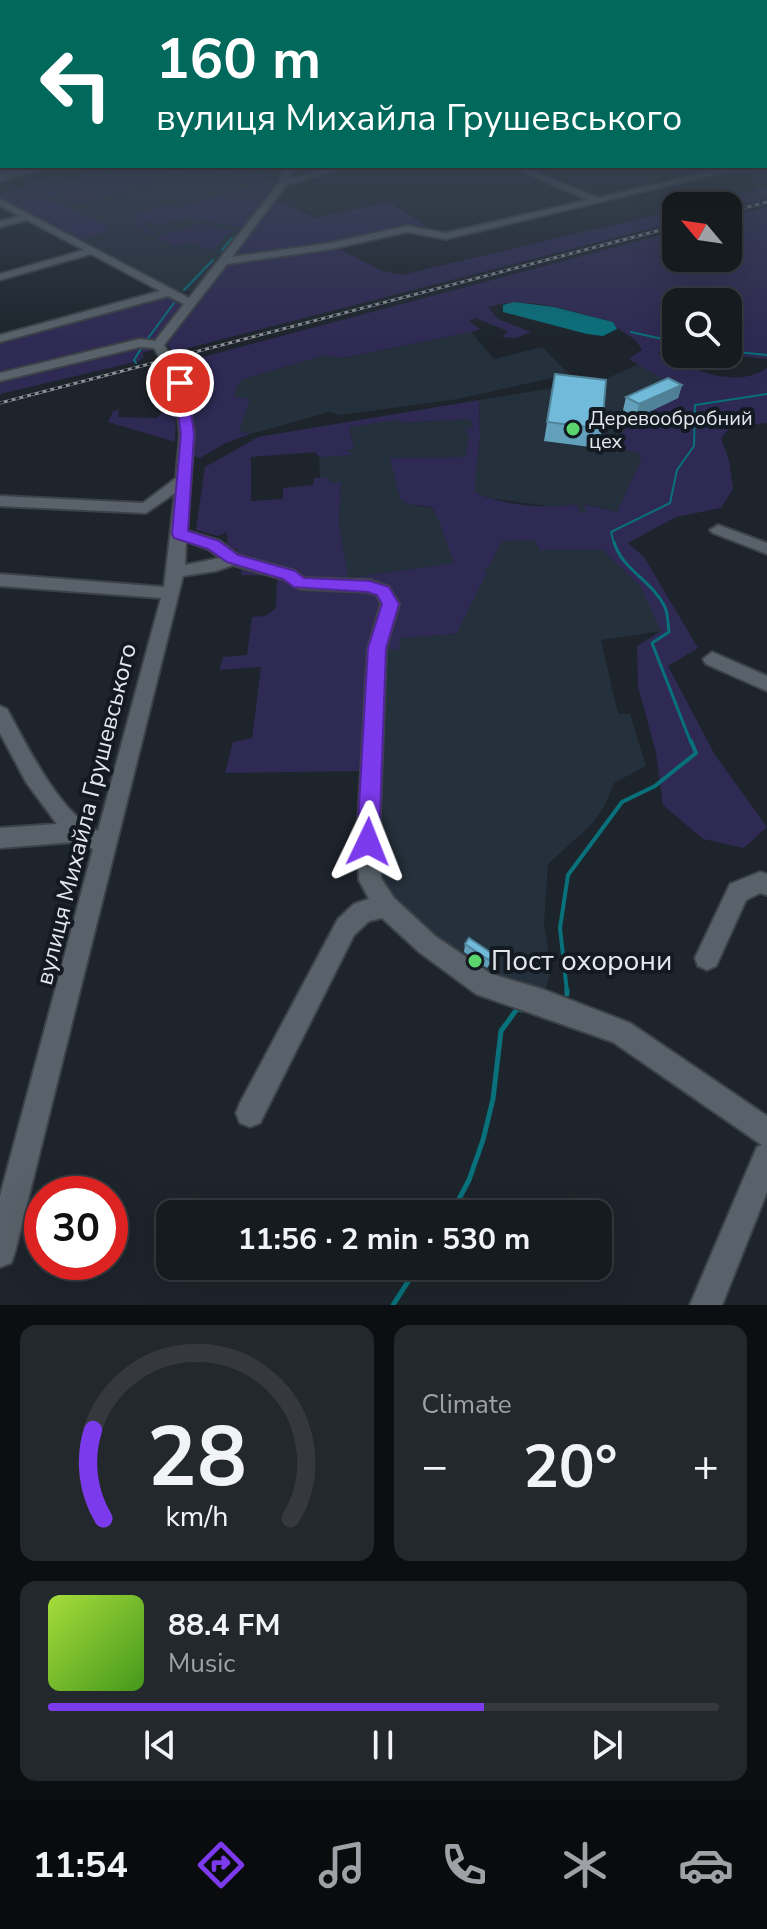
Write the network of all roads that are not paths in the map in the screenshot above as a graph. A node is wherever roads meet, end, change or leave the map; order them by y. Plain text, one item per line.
1 (20, 219) edge
2 (31, 219) edge
3 (256, 219) edge
4 (520, 219) edge
5 (0, 224) edge
6 (92, 251) junction
7 (224, 261) junction
8 (0, 277) edge
9 (169, 292) junction
10 (190, 303) junction
11 (0, 339) edge
12 (158, 345) junction
13 (0, 377) edge
14 (184, 479) junction
15 (0, 501) edge
16 (718, 530) dead end
17 (180, 534) junction
18 (767, 549) edge
19 (232, 559) junction
20 (0, 580) edge
21 (173, 583) junction
22 (712, 659) dead end
23 (767, 684) edge
24 (0, 714) edge
25 (76, 832) junction
26 (0, 838) edge
27 (106, 844) junction
28 (764, 883) edge
29 (386, 906) junction
30 (707, 958) dead end
31 (250, 1113) dead end
32 (767, 1133) edge
33 (767, 1157) edge
34 (0, 1252) edge
35 (706, 1305) edge

1 - 5 street
2 - 6 street
3 - 7 street
4 - 7 street
6 - 8 street
6 - 9 street
7 - 10 street
9 - 10 street
9 - 11 street
10 - 12 street
12 - 13 street
12 - 14 street, вулиця Михайла Грушевського
14 - 15 street
14 - 17 street, вулиця Михайла Грушевського
16 - 18 street
17 - 19 street
17 - 21 street, вулиця Михайла Грушевського
19 - 21 street
19 - 29 street
20 - 21 street
21 - 27 street, вулиця Михайла Грушевського
22 - 23 street
24 - 25 street
25 - 26 street
25 - 27 street
27 - 34 street, вулиця Михайла Грушевського
28 - 30 street
29 - 31 street
29 - 32 street
33 - 35 street

